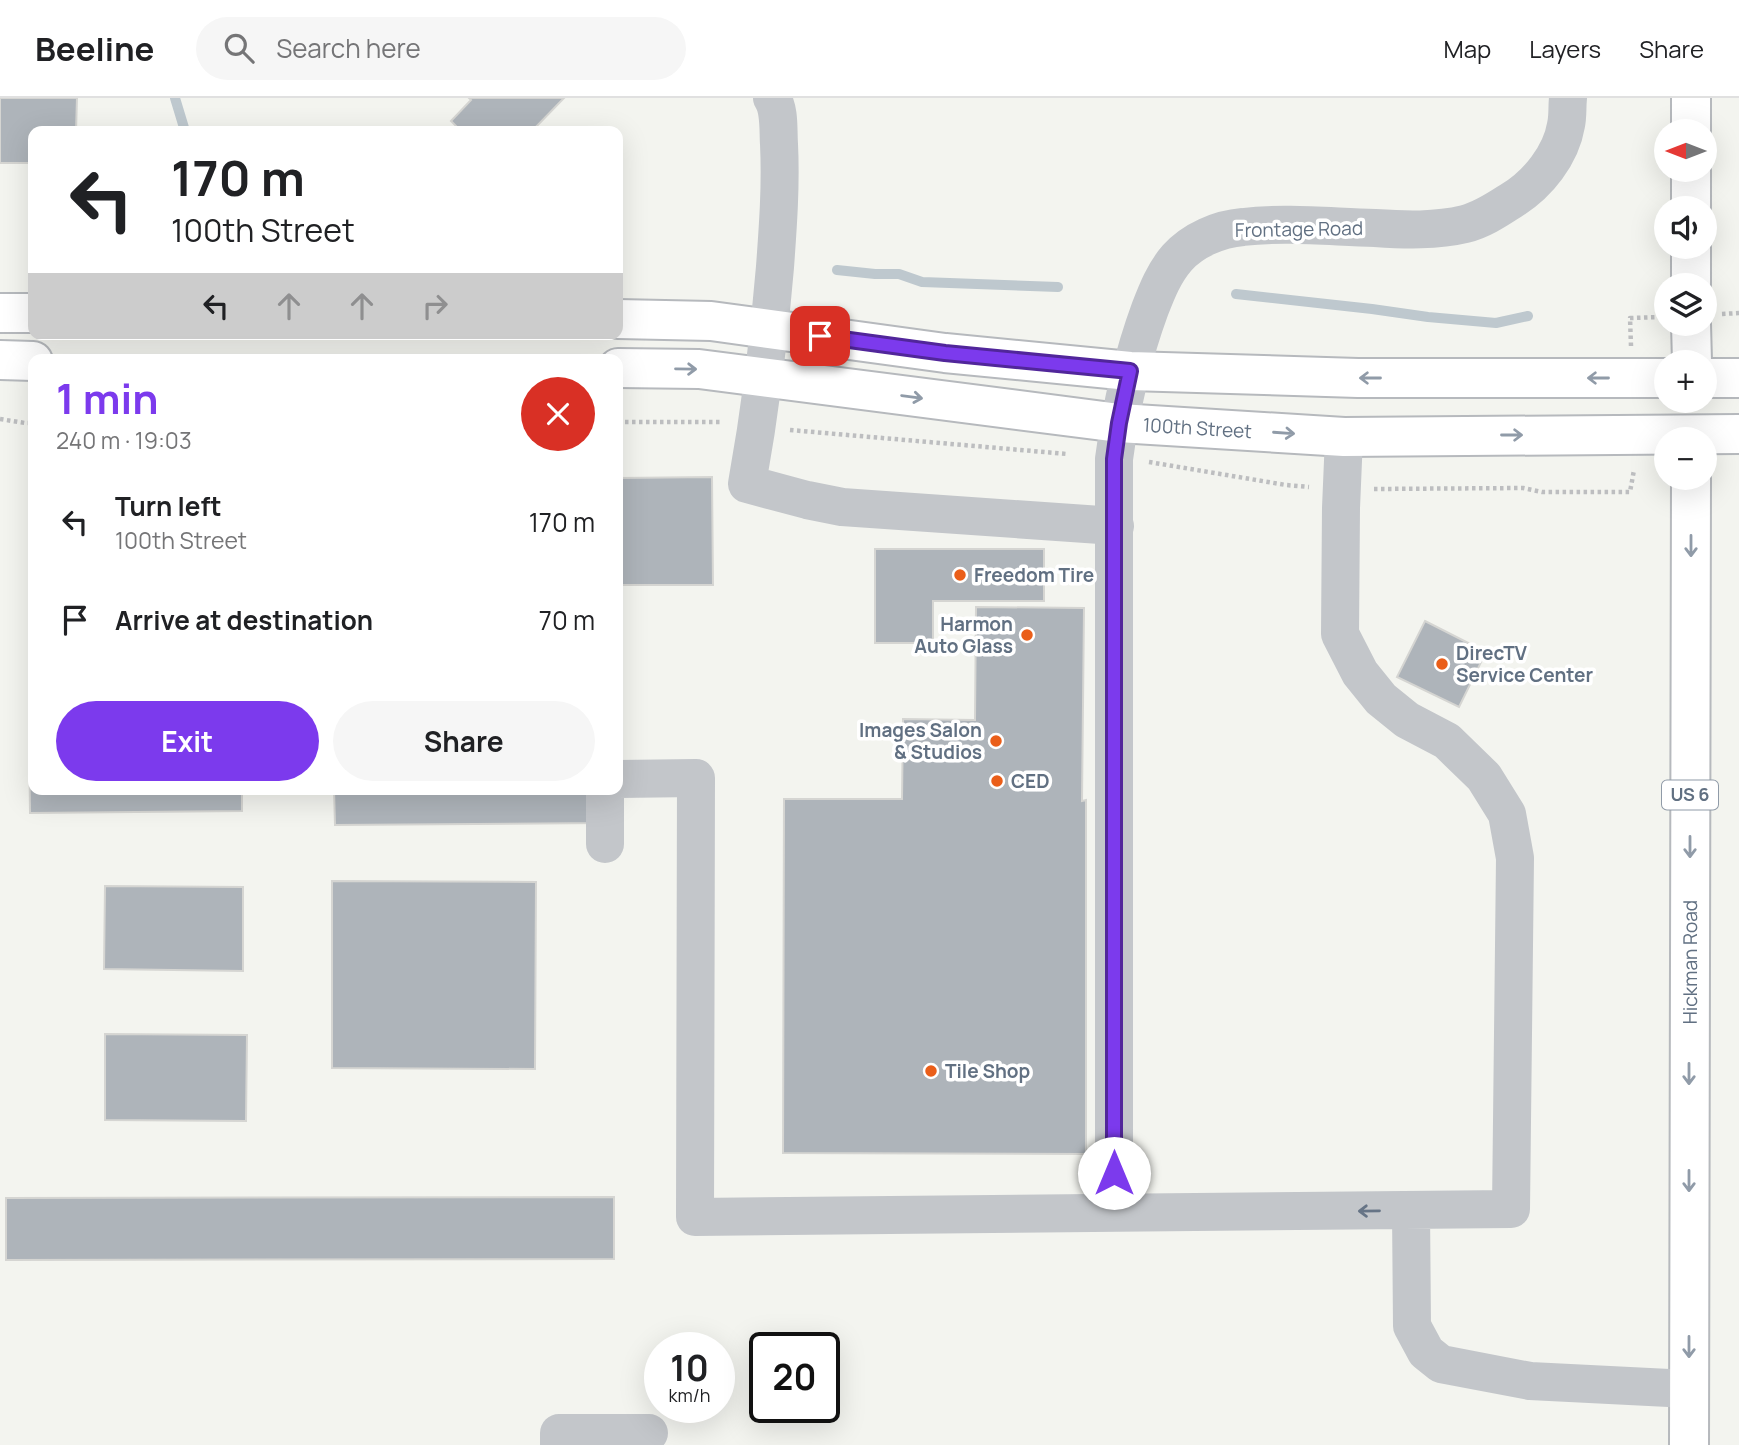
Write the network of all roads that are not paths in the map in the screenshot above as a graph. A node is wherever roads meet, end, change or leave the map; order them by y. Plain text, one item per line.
1 (772, 98) edge
2 (1568, 98) edge
3 (1691, 98) edge
4 (1691, 119) edge
5 (0, 313) edge
6 (28, 313) edge
7 (623, 319) edge
8 (770, 329) junction
9 (0, 360) edge
10 (28, 360) edge
11 (623, 368) edge
12 (1130, 371) junction
13 (764, 377) junction
14 (1654, 378) edge
15 (1717, 378) edge
16 (1739, 378) edge
17 (1119, 423) junction
18 (1691, 424) edge
19 (1739, 434) edge
20 (1344, 437) junction
21 (1691, 490) edge
22 (1115, 526) junction
23 (623, 779) edge
24 (605, 795) edge
25 (605, 844) dead end
26 (1411, 1210) junction
27 (1114, 1213) junction
28 (1689, 1389) junction
29 (649, 1433) dead end
30 (559, 1445) edge
31 (1689, 1445) edge

1 - 8 lane
2 - 12 lane, Frontage Road
3 - 4 main road
5 - 6 main road
7 - 8 main road
8 - 12 main road
8 - 13 lane
9 - 10 main road
11 -> 13 main road, 100th Street
14 -> 12 main road
12 - 17 lane, Frontage Road
13 -> 17 main road, 100th Street
13 - 22 lane
15 - 16 main road
17 -> 20 main road, 100th Street
17 - 22 lane, Frontage Road
18 - 19 main road, 100th Street
20 -> 18 main road, 100th Street
20 - 26 lane
21 -> 28 main road, Hickman Road / US 6
22 - 27 lane, Frontage Road
23 - 27 lane
24 - 25 lane
26 -> 27 lane
26 - 28 lane
28 - 31 main road, Hickman Road / US 6
29 - 30 lane

